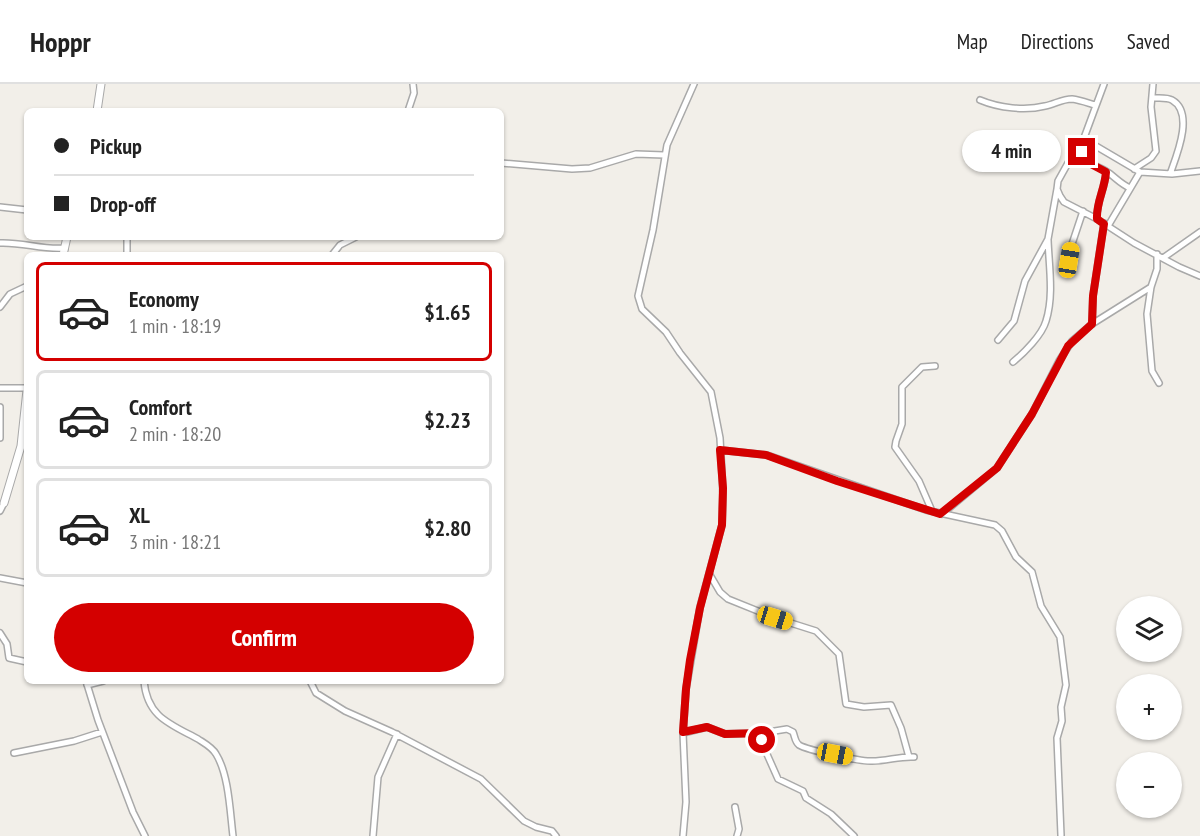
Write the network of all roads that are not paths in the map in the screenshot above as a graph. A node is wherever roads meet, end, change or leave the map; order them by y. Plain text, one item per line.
1 (102, 84) edge
2 (413, 84) edge
3 (694, 84) edge
4 (1104, 84) edge
5 (1153, 84) edge
6 (1153, 98) junction
7 (980, 100) dead end
8 (1095, 105) junction
9 (98, 108) edge
10 (409, 108) edge
11 (1084, 137) junction
12 (1081, 147) junction
13 (664, 155) junction
14 (504, 163) edge
15 (1134, 168) junction
16 (1200, 171) edge
17 (1106, 172) junction
18 (1140, 172) junction
19 (1170, 174) junction
20 (1130, 188) junction
21 (1057, 189) junction
22 (1098, 202) junction
23 (0, 207) edge
24 (24, 210) edge
25 (1083, 211) junction
26 (1097, 219) junction
27 (1106, 225) junction
28 (1200, 232) edge
29 (1048, 238) junction
30 (349, 240) edge
31 (0, 243) edge
32 (64, 251) edge
33 (334, 252) edge
34 (1157, 254) junction
35 (1164, 258) junction
36 (1069, 260) dead end
37 (1157, 269) junction
38 (1200, 276) edge
39 (24, 287) edge
40 (1151, 288) junction
41 (0, 307) edge
42 (1092, 324) junction
43 (998, 340) dead end
44 (1013, 362) dead end
45 (935, 366) dead end
46 (1159, 383) dead end
47 (0, 388) edge
48 (24, 389) edge
49 (0, 407) edge
50 (24, 426) edge
51 (0, 438) edge
52 (720, 450) junction
53 (4, 503) joint
54 (0, 511) edge
55 (932, 511) junction
56 (942, 514) junction
57 (710, 575) junction
58 (0, 579) edge
59 (24, 583) edge
60 (0, 633) edge
61 (24, 662) edge
62 (87, 684) edge
63 (145, 684) edge
64 (312, 684) edge
65 (102, 732) junction
66 (683, 732) junction
67 (762, 733) junction
68 (397, 734) junction
69 (14, 753) dead end
70 (735, 807) dead end
71 (1061, 835) edge
72 (145, 836) edge
73 (232, 836) edge
74 (373, 836) edge
75 (556, 836) edge
76 (683, 836) edge
77 (737, 836) edge
78 (854, 836) edge

1 - 9 street
2 - 10 street
3 - 13 street
4 - 8 street
5 - 6 street
6 - 15 street
6 - 19 street
7 - 8 street
8 - 11 street
11 - 12 street
11 - 15 street
12 - 17 street
12 - 21 street
13 - 14 street
13 - 52 street
15 - 18 street
16 - 19 street
17 - 20 street
17 - 22 street
18 - 19 street
18 - 20 street
20 - 27 street
21 - 25 street
21 - 29 street
22 - 25 street
22 - 26 street
23 - 24 street
25 - 26 street
25 - 36 street
26 - 27 street
27 - 34 street
27 - 42 street
28 - 35 street
29 - 43 street
29 - 44 street
30 - 33 street
31 - 32 street
34 - 35 street
34 - 37 street
35 - 37 street
35 - 38 street
37 - 40 street
39 - 41 street
40 - 42 street
40 - 46 street
42 - 56 street
45 - 55 street
47 - 48 street
49 - 51 street
50 - 53 street
52 - 55 street
52 - 57 street
53 - 54 street
55 - 56 street
56 - 71 street
57 - 66 street
57 - 67 street
58 - 59 street
60 - 61 street
62 - 65 street
63 - 73 street
64 - 68 street
65 - 69 street
65 - 72 street
66 - 67 street
66 - 76 street
67 - 78 street
68 - 74 street
68 - 75 street
70 - 77 street

